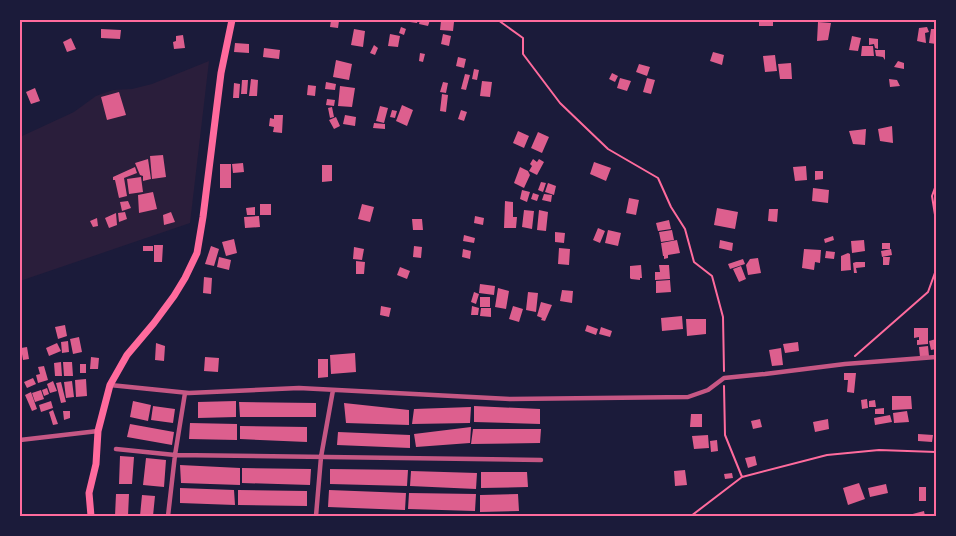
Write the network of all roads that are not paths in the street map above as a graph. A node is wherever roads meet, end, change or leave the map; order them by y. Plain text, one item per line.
1 (232, 20) edge
2 (936, 357) edge
3 (110, 385) junction
4 (333, 390) junction
5 (185, 393) junction
6 (98, 431) junction
7 (20, 440) edge
8 (116, 449) dead end
9 (175, 455) junction
10 (321, 457) junction
11 (541, 460) dead end
12 (91, 516) edge
13 (168, 516) edge
14 (316, 516) edge

1 - 3 main road
2 - 4 street
3 - 5 street
3 - 6 main road
4 - 5 street
4 - 10 street
5 - 9 street
6 - 7 street
6 - 12 main road
8 - 9 street
9 - 10 street
9 - 13 street
10 - 11 street
10 - 14 street

